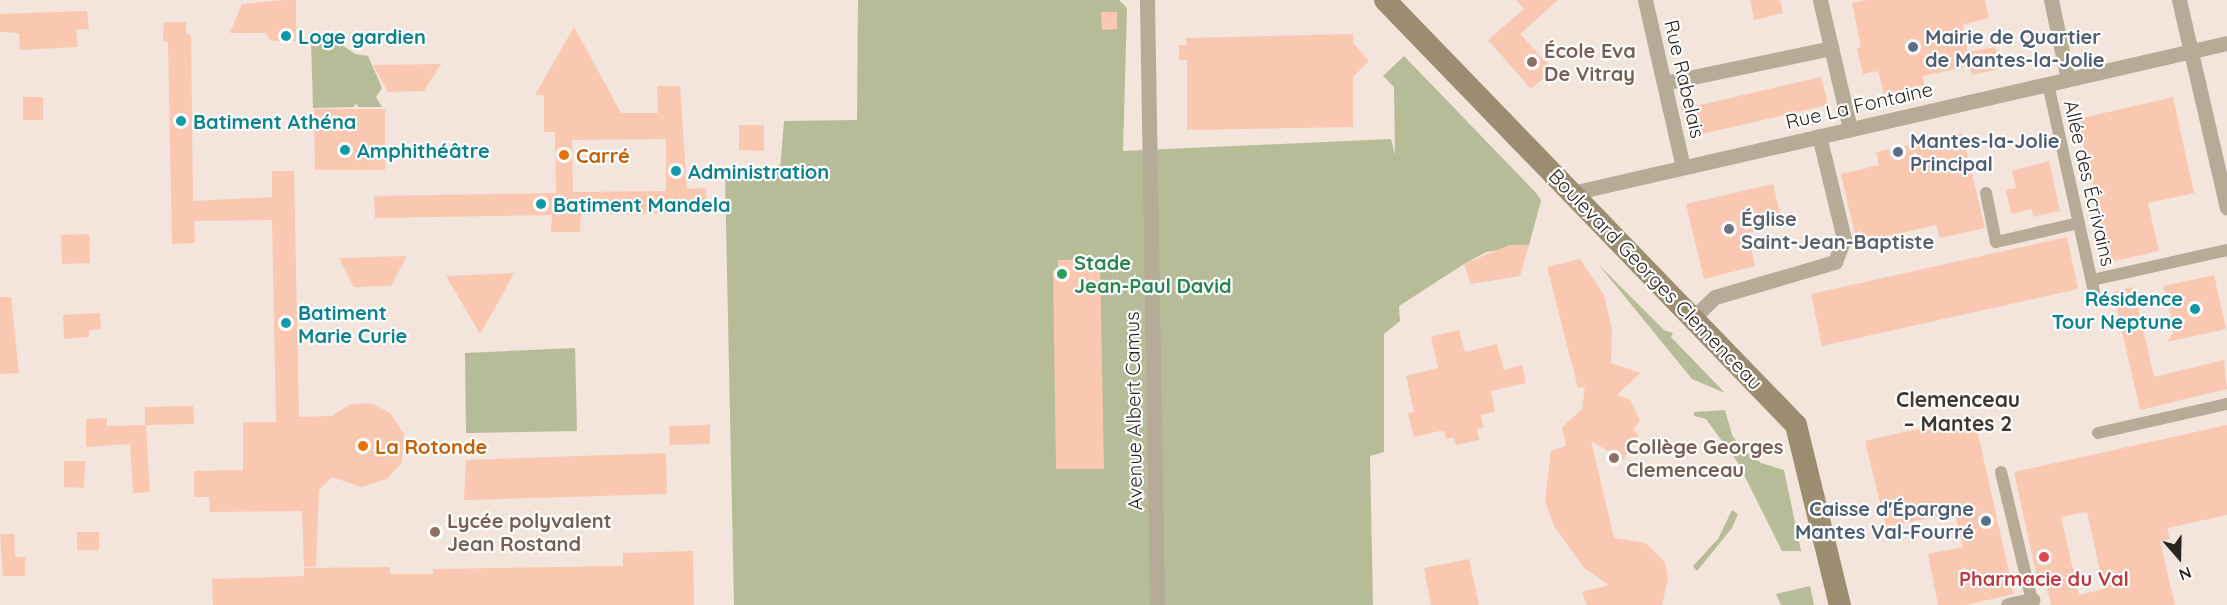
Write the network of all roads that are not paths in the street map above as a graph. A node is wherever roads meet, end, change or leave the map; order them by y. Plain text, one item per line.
1 (1147, 0) edge
2 (1385, 0) edge
3 (1645, 0) edge
4 (1820, 0) edge
5 (2051, 0) edge
6 (2179, 0) edge
7 (2227, 43) edge
8 (1831, 48) junction
9 (2191, 51) junction
10 (2068, 79) junction
11 (1664, 83) junction
12 (2048, 84) junction
13 (1850, 129) junction
14 (1819, 136) junction
15 (1683, 167) junction
16 (1572, 193) junction
17 (1986, 193) dead end
18 (2227, 208) edge
19 (2079, 223) junction
20 (2227, 250) edge
21 (1693, 318) junction
22 (2227, 404) edge
23 (2098, 433) dead end
24 (2001, 472) dead end
25 (2033, 602) edge
26 (1157, 605) edge
27 (1839, 605) edge
28 (2008, 605) edge

1 - 26 street, Avenue Albert Camus
2 - 16 main road, Boulevard Georges Clemenceau
3 - 11 street, Rue Rabelais
4 - 8 street
5 - 10 street
6 - 9 street
7 - 9 street, Rue La Fontaine
8 - 11 street
8 - 13 street
9 - 10 street, Rue La Fontaine
9 - 18 street
10 - 12 street, Rue La Fontaine
11 - 15 street, Rue Rabelais
12 - 13 street, Rue La Fontaine
12 - 19 street, Allée des Écrivains
13 - 14 street, Rue La Fontaine
14 - 15 street, Rue La Fontaine
14 - 21 street
15 - 16 street, Rue La Fontaine
16 - 21 main road, Boulevard Georges Clemenceau
17 - 19 street
19 - 20 street, Allée des Écrivains
21 - 27 main road, Boulevard Georges Clemenceau
22 - 23 street
24 - 25 street
25 - 28 street

